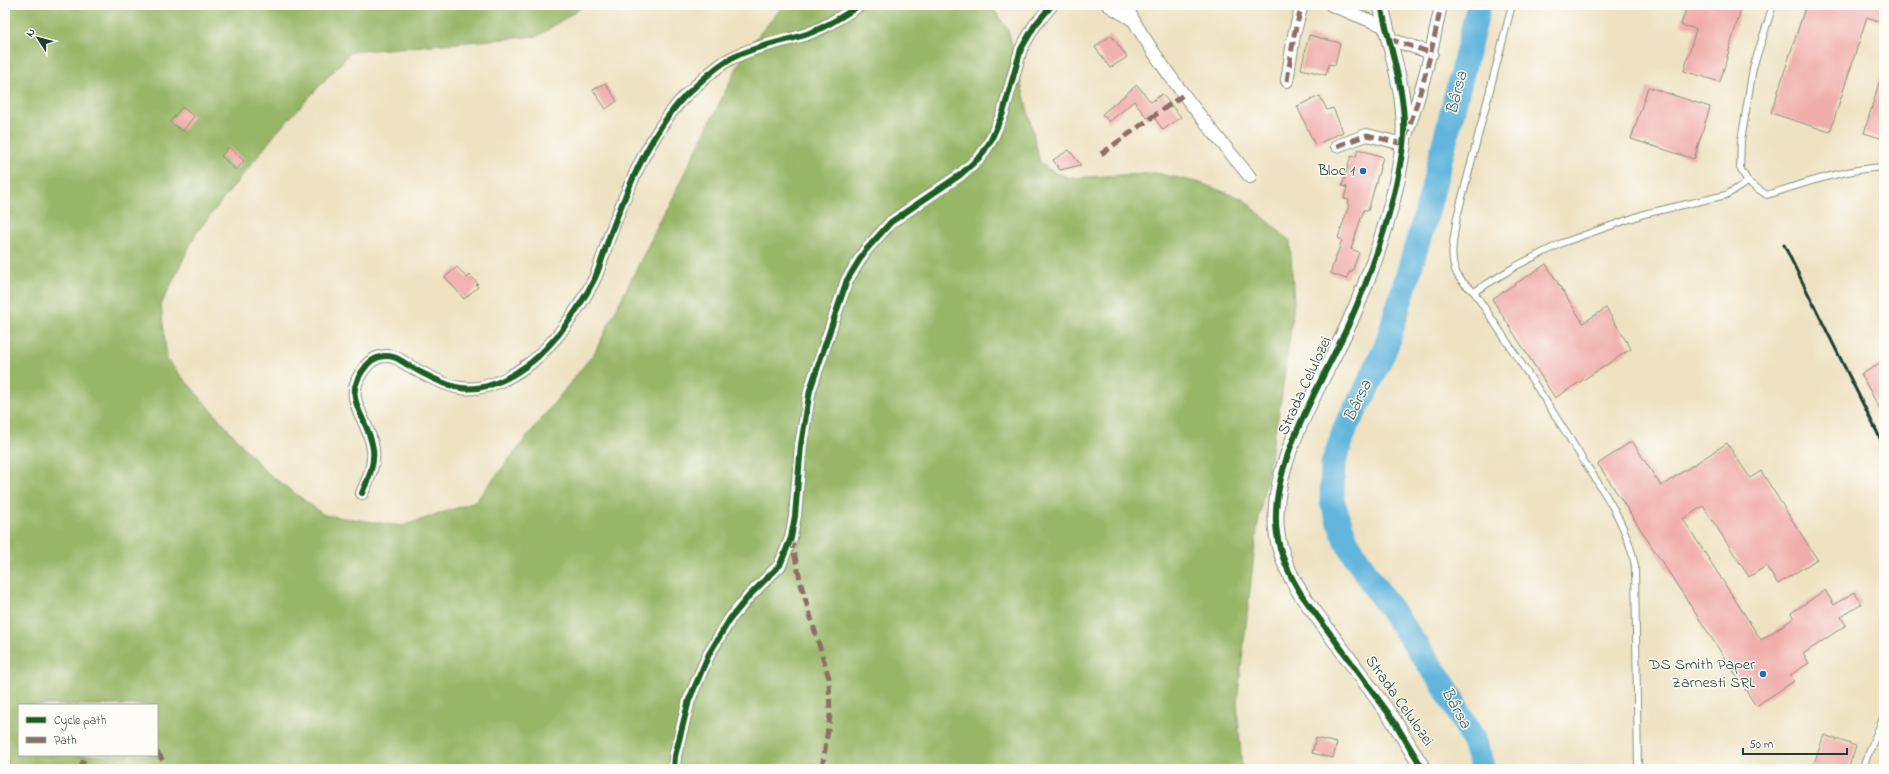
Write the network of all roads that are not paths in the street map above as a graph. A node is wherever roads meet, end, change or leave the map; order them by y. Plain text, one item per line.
1 (860, 5) edge
2 (1052, 5) edge
3 (1108, 5) edge
4 (1127, 5) edge
5 (1302, 5) edge
6 (1331, 5) edge
7 (1381, 5) edge
8 (1441, 5) edge
9 (1512, 5) edge
10 (1773, 5) edge
11 (1133, 20) junction
12 (1387, 33) junction
13 (1432, 53) junction
14 (1287, 81) dead end
15 (1403, 144) junction
16 (1337, 146) dead end
17 (1884, 167) edge
18 (1250, 177) dead end
19 (1748, 182) junction
20 (1474, 292) junction
21 (362, 493) dead end
22 (1884, 716) edge
23 (674, 769) edge
24 (1423, 769) edge
25 (1638, 769) edge
26 (1862, 769) edge

1 - 21 street
2 - 23 street
3 - 11 street
4 - 11 street
5 - 14 street
6 - 12 street
7 - 12 street, Strada Celulozei
8 - 13 street, Strada Celulozei
9 - 20 lane
10 - 19 lane
11 - 18 street
12 - 13 street
12 - 15 street, Strada Celulozei
13 - 15 street, Strada Celulozei
15 - 16 street
15 - 24 street, Strada Celulozei
17 - 19 lane
19 - 20 lane
20 - 25 lane
22 - 26 lane

